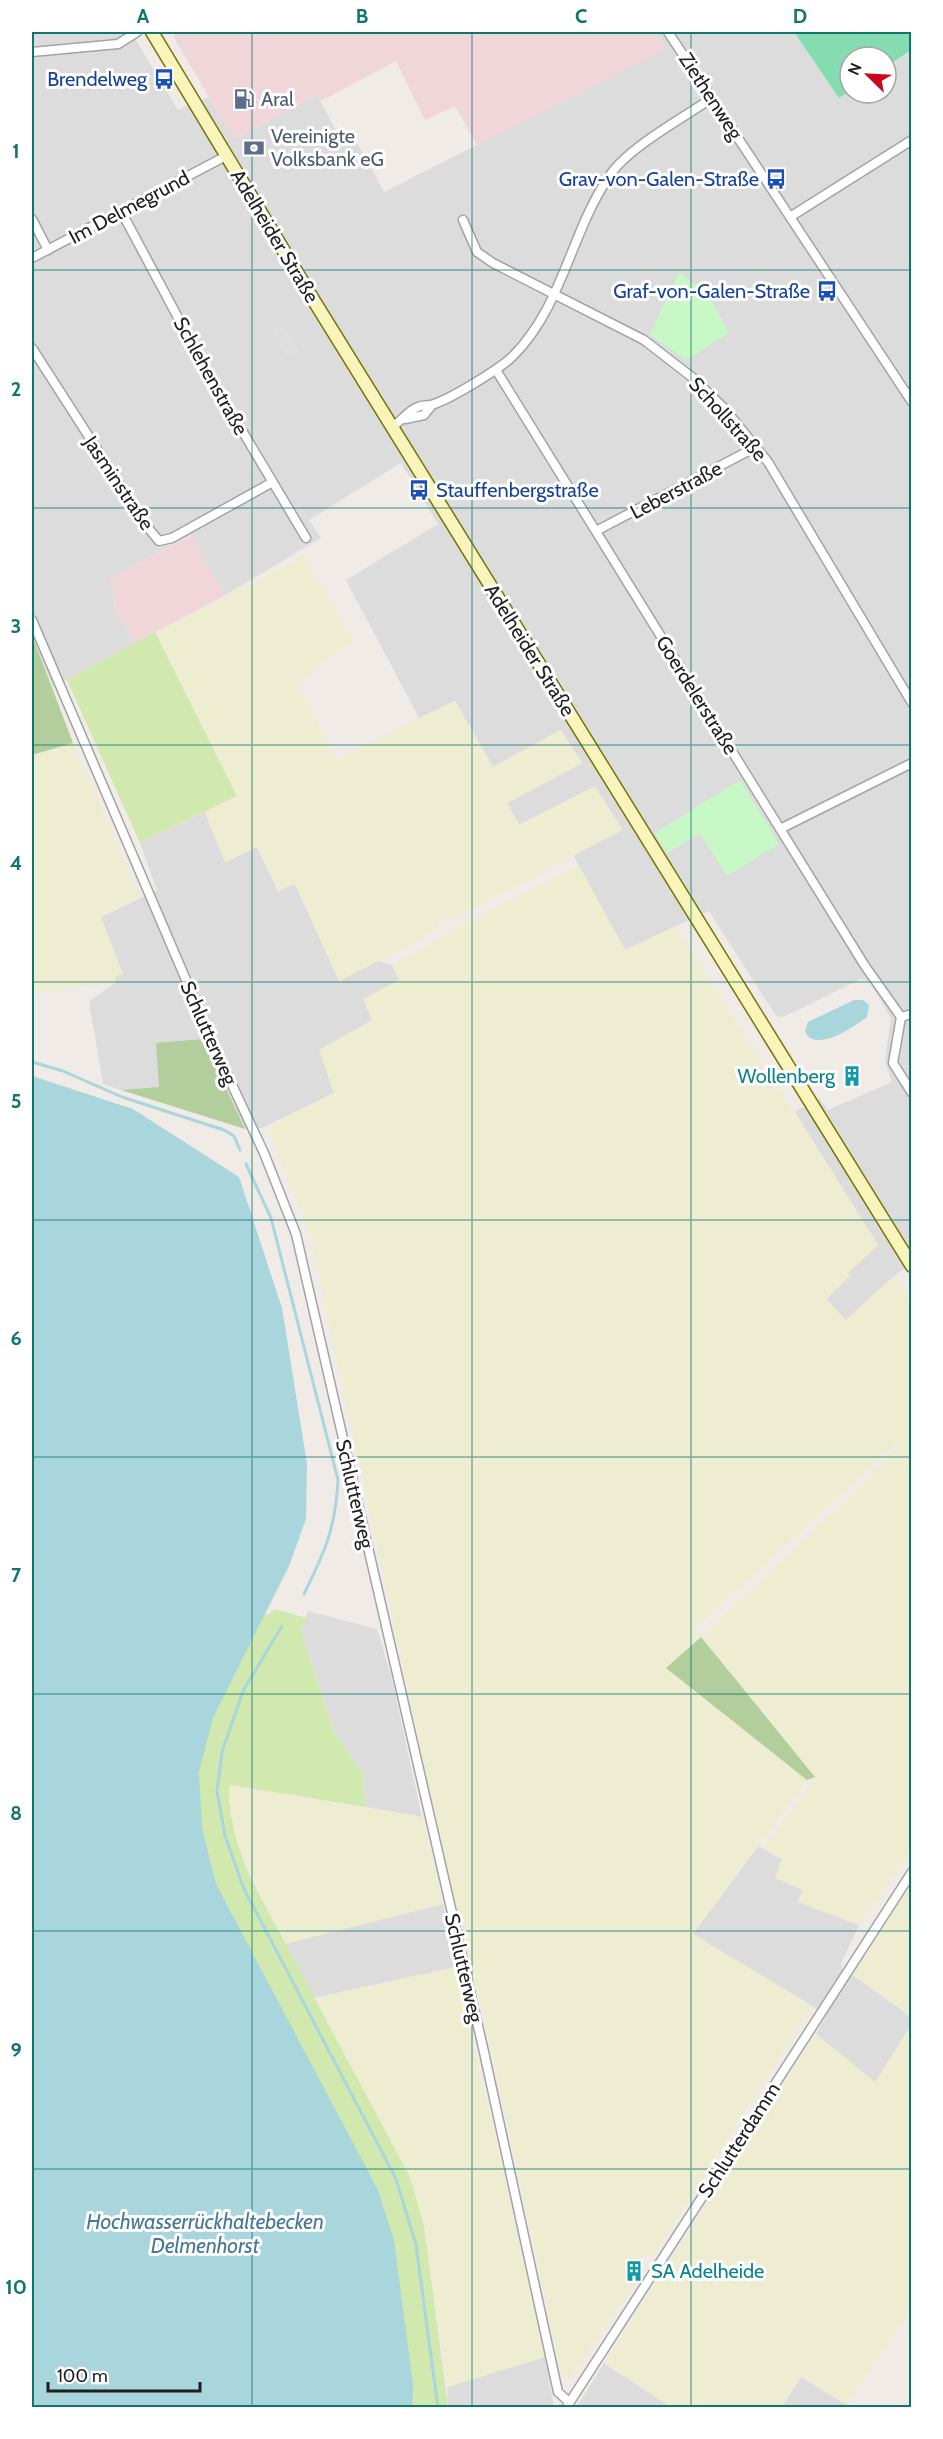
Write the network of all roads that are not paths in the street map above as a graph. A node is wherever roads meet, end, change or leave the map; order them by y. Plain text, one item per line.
1 (137, 32) edge
2 (152, 32) edge
3 (668, 32) edge
4 (32, 52) edge
5 (712, 98) junction
6 (912, 140) edge
7 (226, 156) junction
8 (121, 211) junction
9 (790, 217) junction
10 (32, 219) edge
11 (463, 220) dead end
12 (48, 250) junction
13 (32, 258) edge
14 (555, 294) junction
15 (32, 348) edge
16 (496, 370) junction
17 (912, 402) edge
18 (393, 426) junction
19 (756, 447) junction
20 (271, 483) junction
21 (596, 531) junction
22 (306, 538) dead end
23 (32, 620) edge
24 (912, 703) edge
25 (912, 763) edge
26 (780, 829) junction
27 (912, 1014) edge
28 (901, 1017) junction
29 (912, 1093) edge
30 (912, 1266) edge
31 (912, 1872) edge
32 (567, 2405) edge

1 - 4 street
2 - 7 main road, Adelheider Straße
3 - 5 street, Ziethenweg
5 - 9 street, Ziethenweg
5 - 14 street
6 - 9 street
7 - 8 street, Im Delmegrund
7 - 18 main road, Adelheider Straße
8 - 12 street, Im Delmegrund
8 - 20 street, Schlehenstraße
9 - 17 street, Ziethenweg
10 - 12 street
11 - 14 street, Schollstraße
12 - 13 street, Im Delmegrund
14 - 16 street
14 - 19 street, Schollstraße
15 - 20 street, Jasminstraße
16 - 18 street
16 - 21 street, Goerdelerstraße
18 - 30 main road, Adelheider Straße
19 - 21 street, Leberstraße
19 - 24 street, Schollstraße
20 - 22 street, Schlehenstraße
21 - 26 street, Goerdelerstraße
23 - 32 street, Schlutterweg
25 - 26 street
26 - 28 street, Goerdelerstraße
27 - 28 street
28 - 29 street
31 - 32 street, Schlutterdamm

